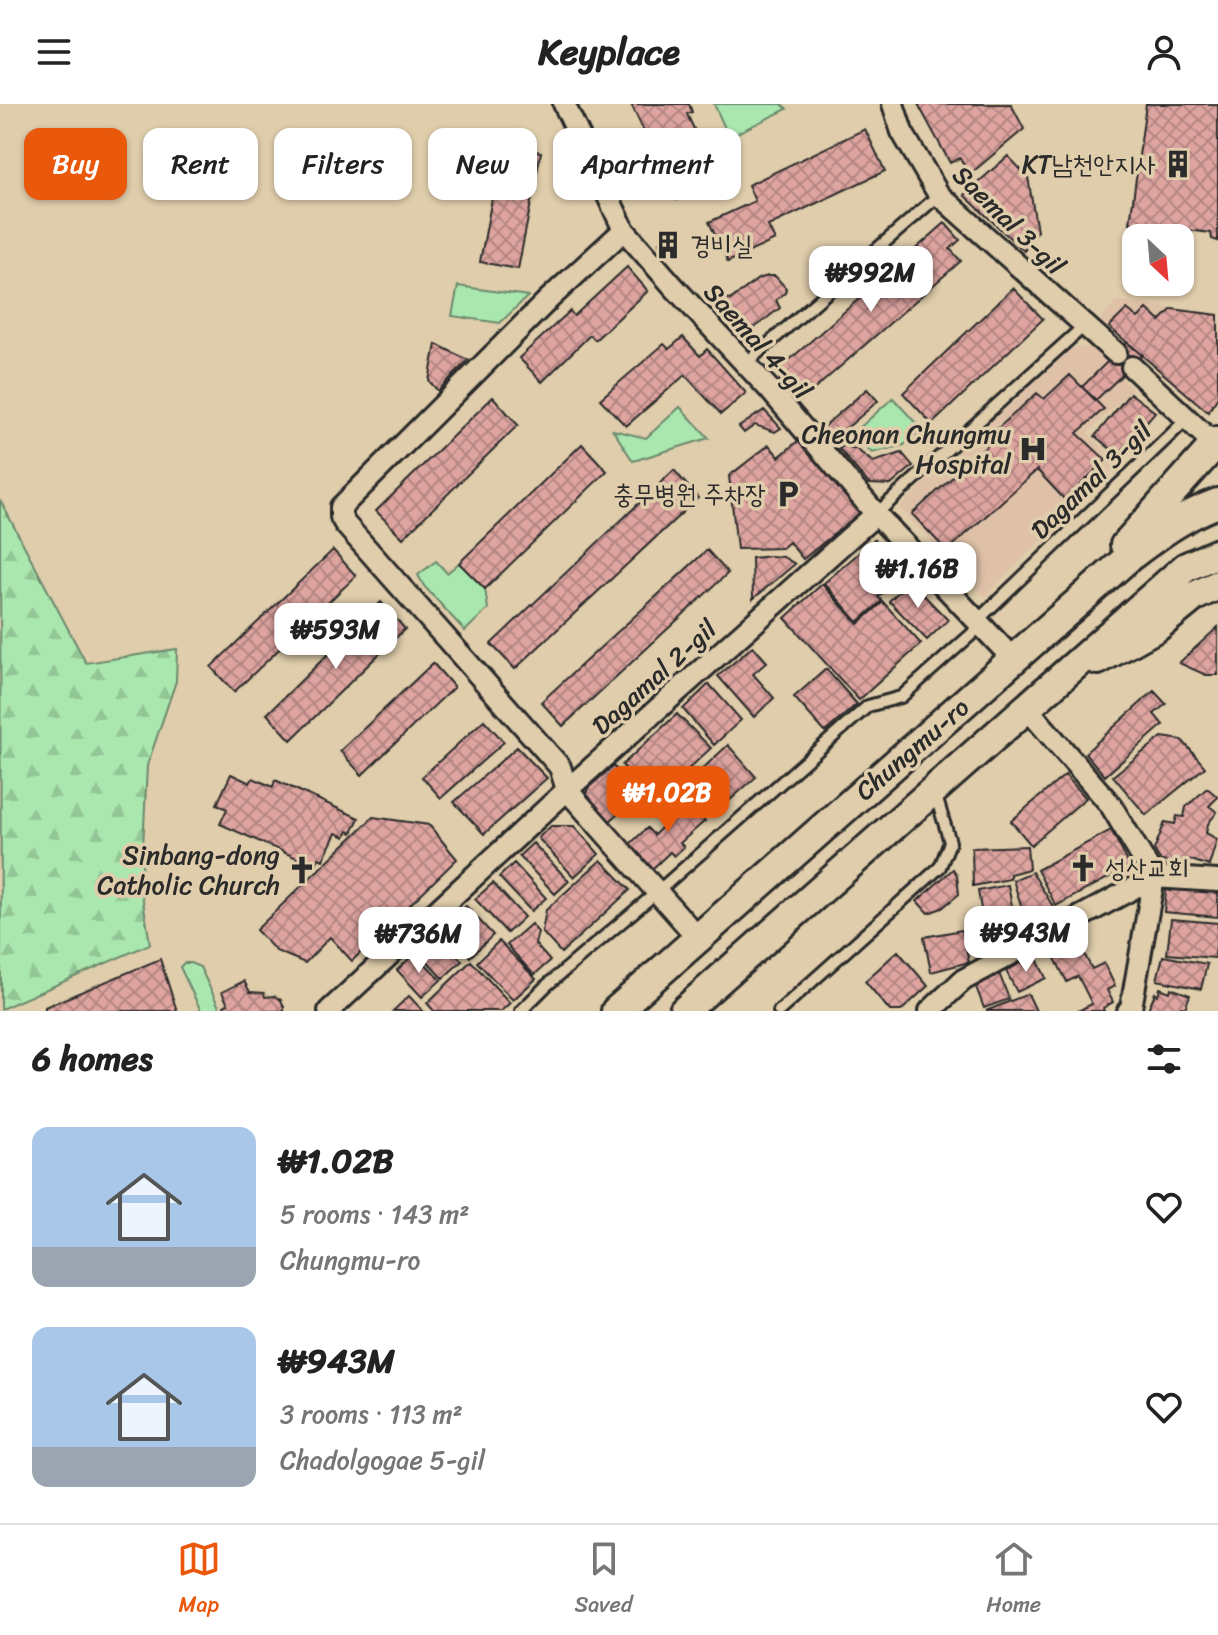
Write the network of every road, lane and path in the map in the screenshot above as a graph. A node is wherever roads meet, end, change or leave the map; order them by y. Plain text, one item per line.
1 (564, 104) edge
2 (893, 104) edge
3 (939, 195) junction
4 (624, 230) junction
5 (1084, 326) junction
6 (745, 364) junction
7 (1188, 418) junction
8 (1216, 443) edge
9 (1218, 503) edge
10 (1218, 513) edge
11 (876, 514) junction
12 (1171, 525) junction
13 (1218, 543) edge
14 (1218, 553) edge
15 (1186, 567) junction
16 (1218, 585) edge
17 (979, 622) junction
18 (1049, 628) junction
19 (1014, 660) junction
20 (1048, 687) junction
21 (1026, 707) junction
22 (934, 789) junction
23 (567, 790) junction
24 (1154, 877) junction
25 (1218, 881) edge
26 (657, 892) junction
27 (699, 939) junction
28 (329, 1011) edge
29 (521, 1011) edge
30 (616, 1011) edge
31 (684, 1011) edge
32 (779, 1011) edge
33 (930, 1011) edge
34 (1128, 1011) edge

1 - 4 street, Saemal 4-gil
2 - 3 street, Saemal 3-gil
3 - 5 street, Saemal 3-gil
3 - 6 lane
4 - 6 street, Saemal 4-gil
4 - 23 street
5 - 7 street, Saemal 3-gil
5 - 11 lane
6 - 11 street, Saemal 4-gil
7 - 8 street, Saemal 3-gil
7 - 17 lane, Dagamal 3-gil
8 - 18 main road
9 - 12 main road, Chungmu-ro
10 - 12 main road
11 - 17 street, Saemal 4-gil
11 - 23 street, Dagamal 2-gil
12 - 18 main road, Chungmu-ro
13 - 15 main road
14 - 15 main road, Chungmu-ro
15 - 20 main road, Chungmu-ro
16 - 20 main road
17 - 19 street, Saemal 4-gil
17 - 26 lane, Dagamal 3-gil
18 - 19 main road, Chungmu-ro
19 - 27 main road, Chungmu-ro
20 - 21 main road, Chungmu-ro
21 - 22 main road, Chungmu-ro
21 - 24 street
22 - 31 main road, Chungmu-ro
22 - 32 lane
23 - 26 street
23 - 28 street, Dagamal 2-gil
24 - 25 street
24 - 33 street
24 - 34 street
26 - 27 street
26 - 29 lane, Dagamal 3-gil
27 - 30 main road, Chungmu-ro

